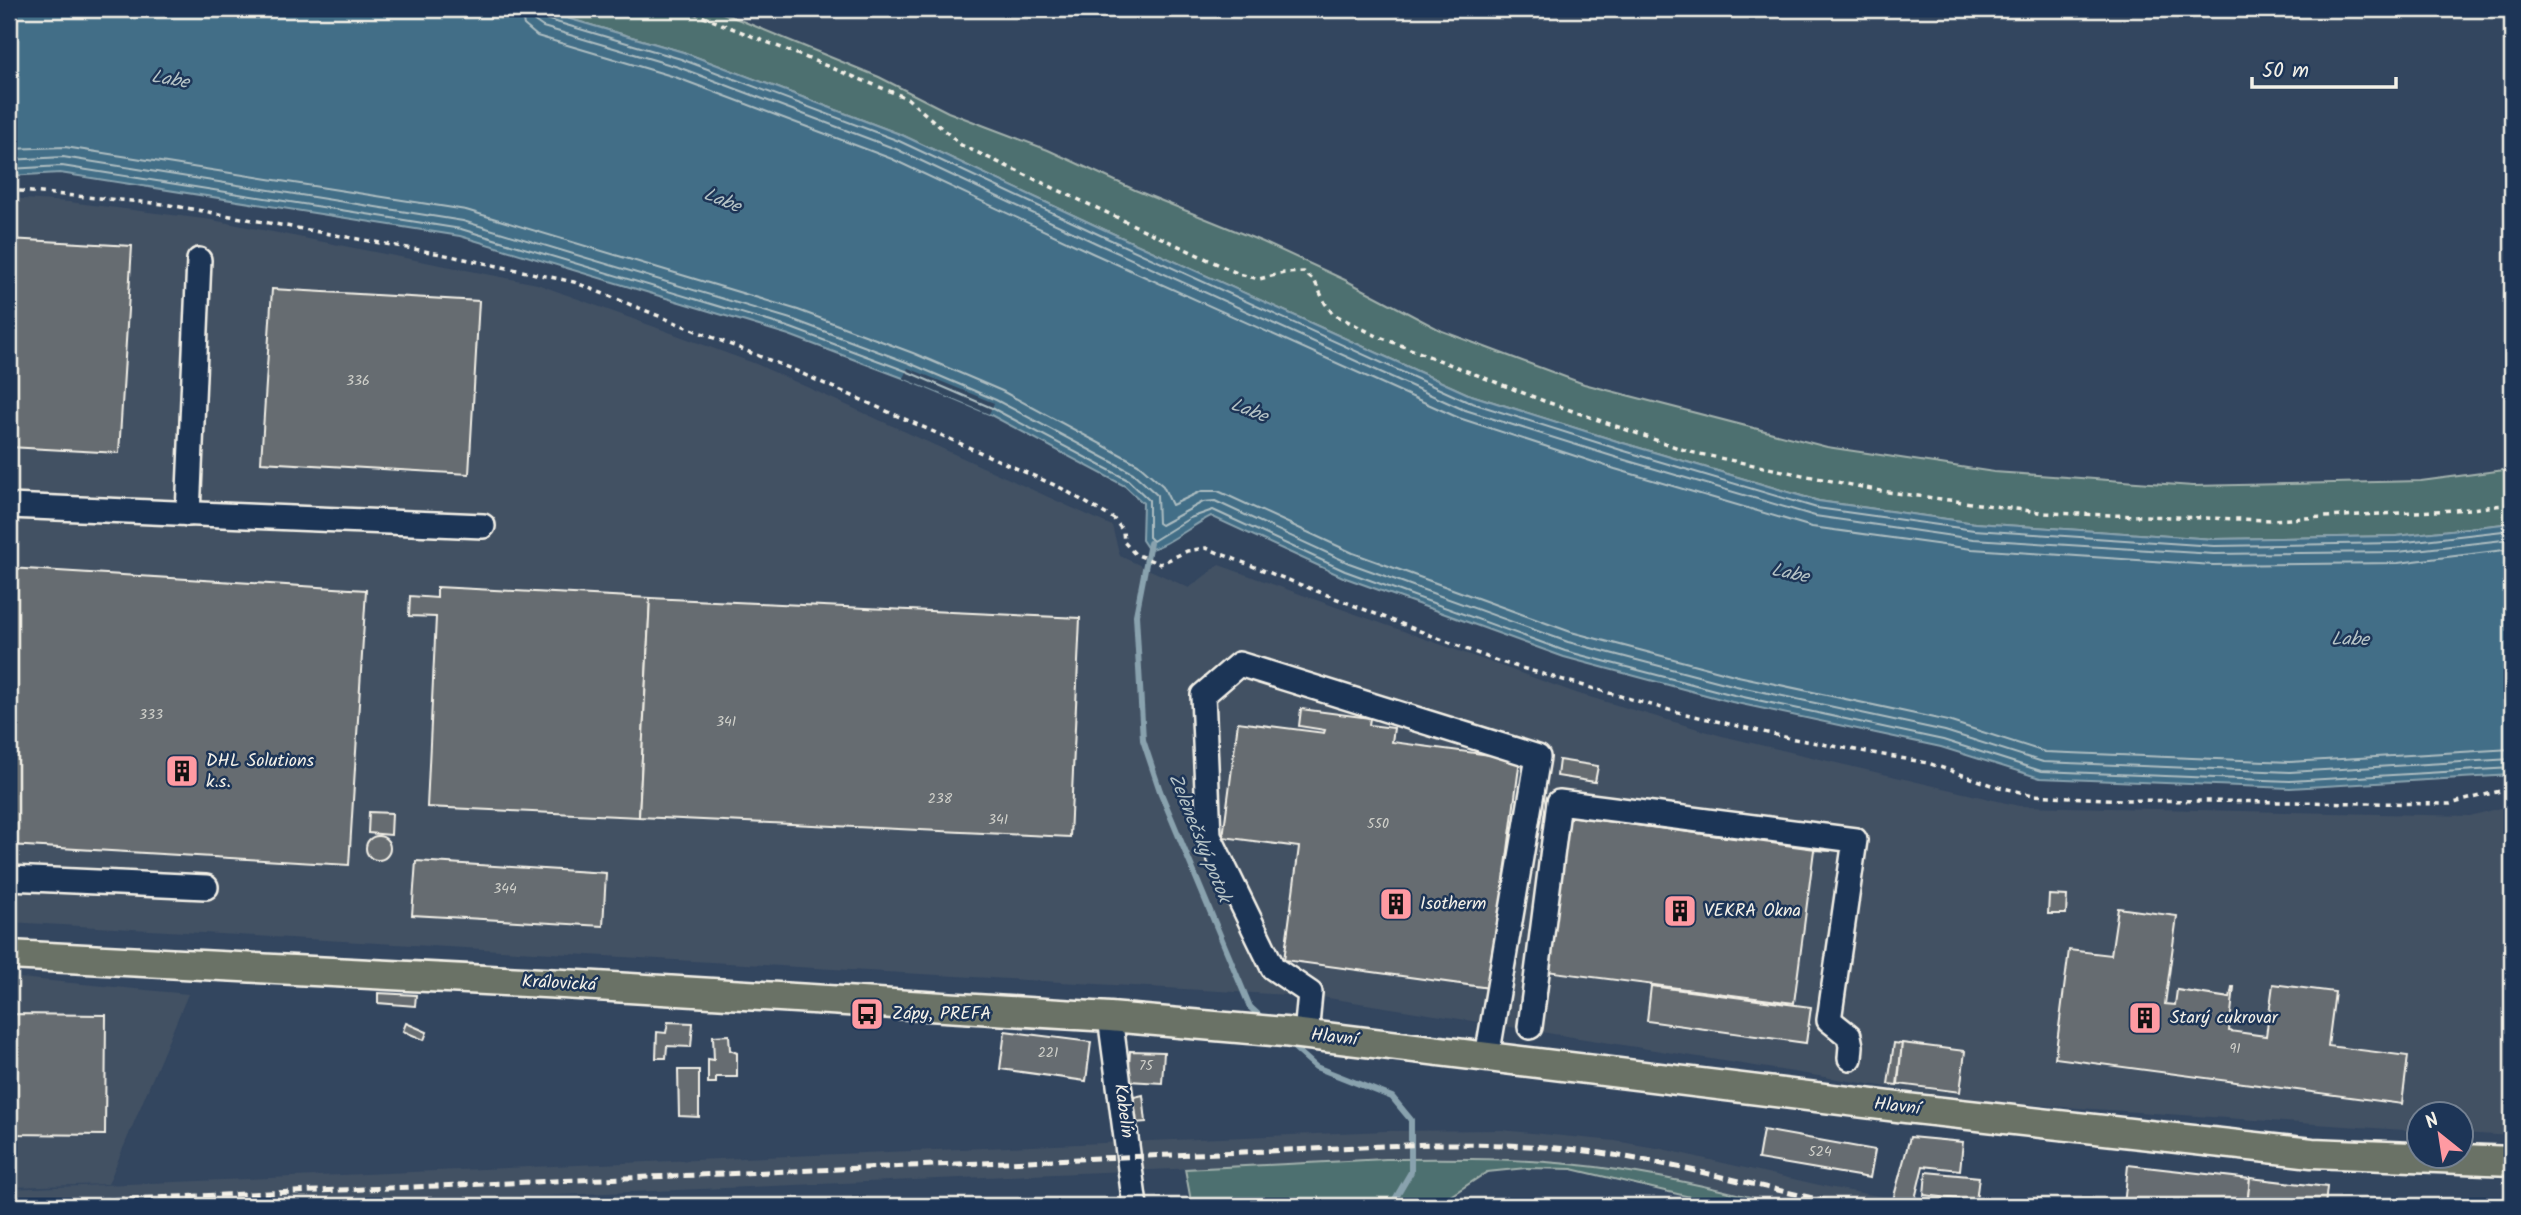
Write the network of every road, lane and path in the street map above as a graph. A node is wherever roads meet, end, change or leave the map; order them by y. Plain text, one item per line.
1 (684, 9) edge
2 (9, 190) edge
3 (199, 260) dead end
4 (2512, 504) edge
5 (9, 506) edge
6 (188, 514) junction
7 (483, 526) dead end
8 (2512, 788) edge
9 (9, 878) edge
10 (206, 887) dead end
11 (9, 955) edge
12 (1110, 1017) junction
13 (1231, 1027) joint
14 (1530, 1027) dead end
15 (1295, 1033) junction
16 (1487, 1057) junction
17 (1850, 1058) dead end
18 (2512, 1161) edge
19 (1135, 1206) edge

1 - 4 path
2 - 8 path
3 - 6 street
5 - 6 street
6 - 7 street
9 - 10 street
11 - 12 main road, Královická
12 - 13 main road, Královická
12 - 19 street, Kabelín
13 - 15 main road, Hlavní
14 - 17 street
15 - 16 main road, Hlavní
15 - 16 street
16 - 18 main road, Hlavní

